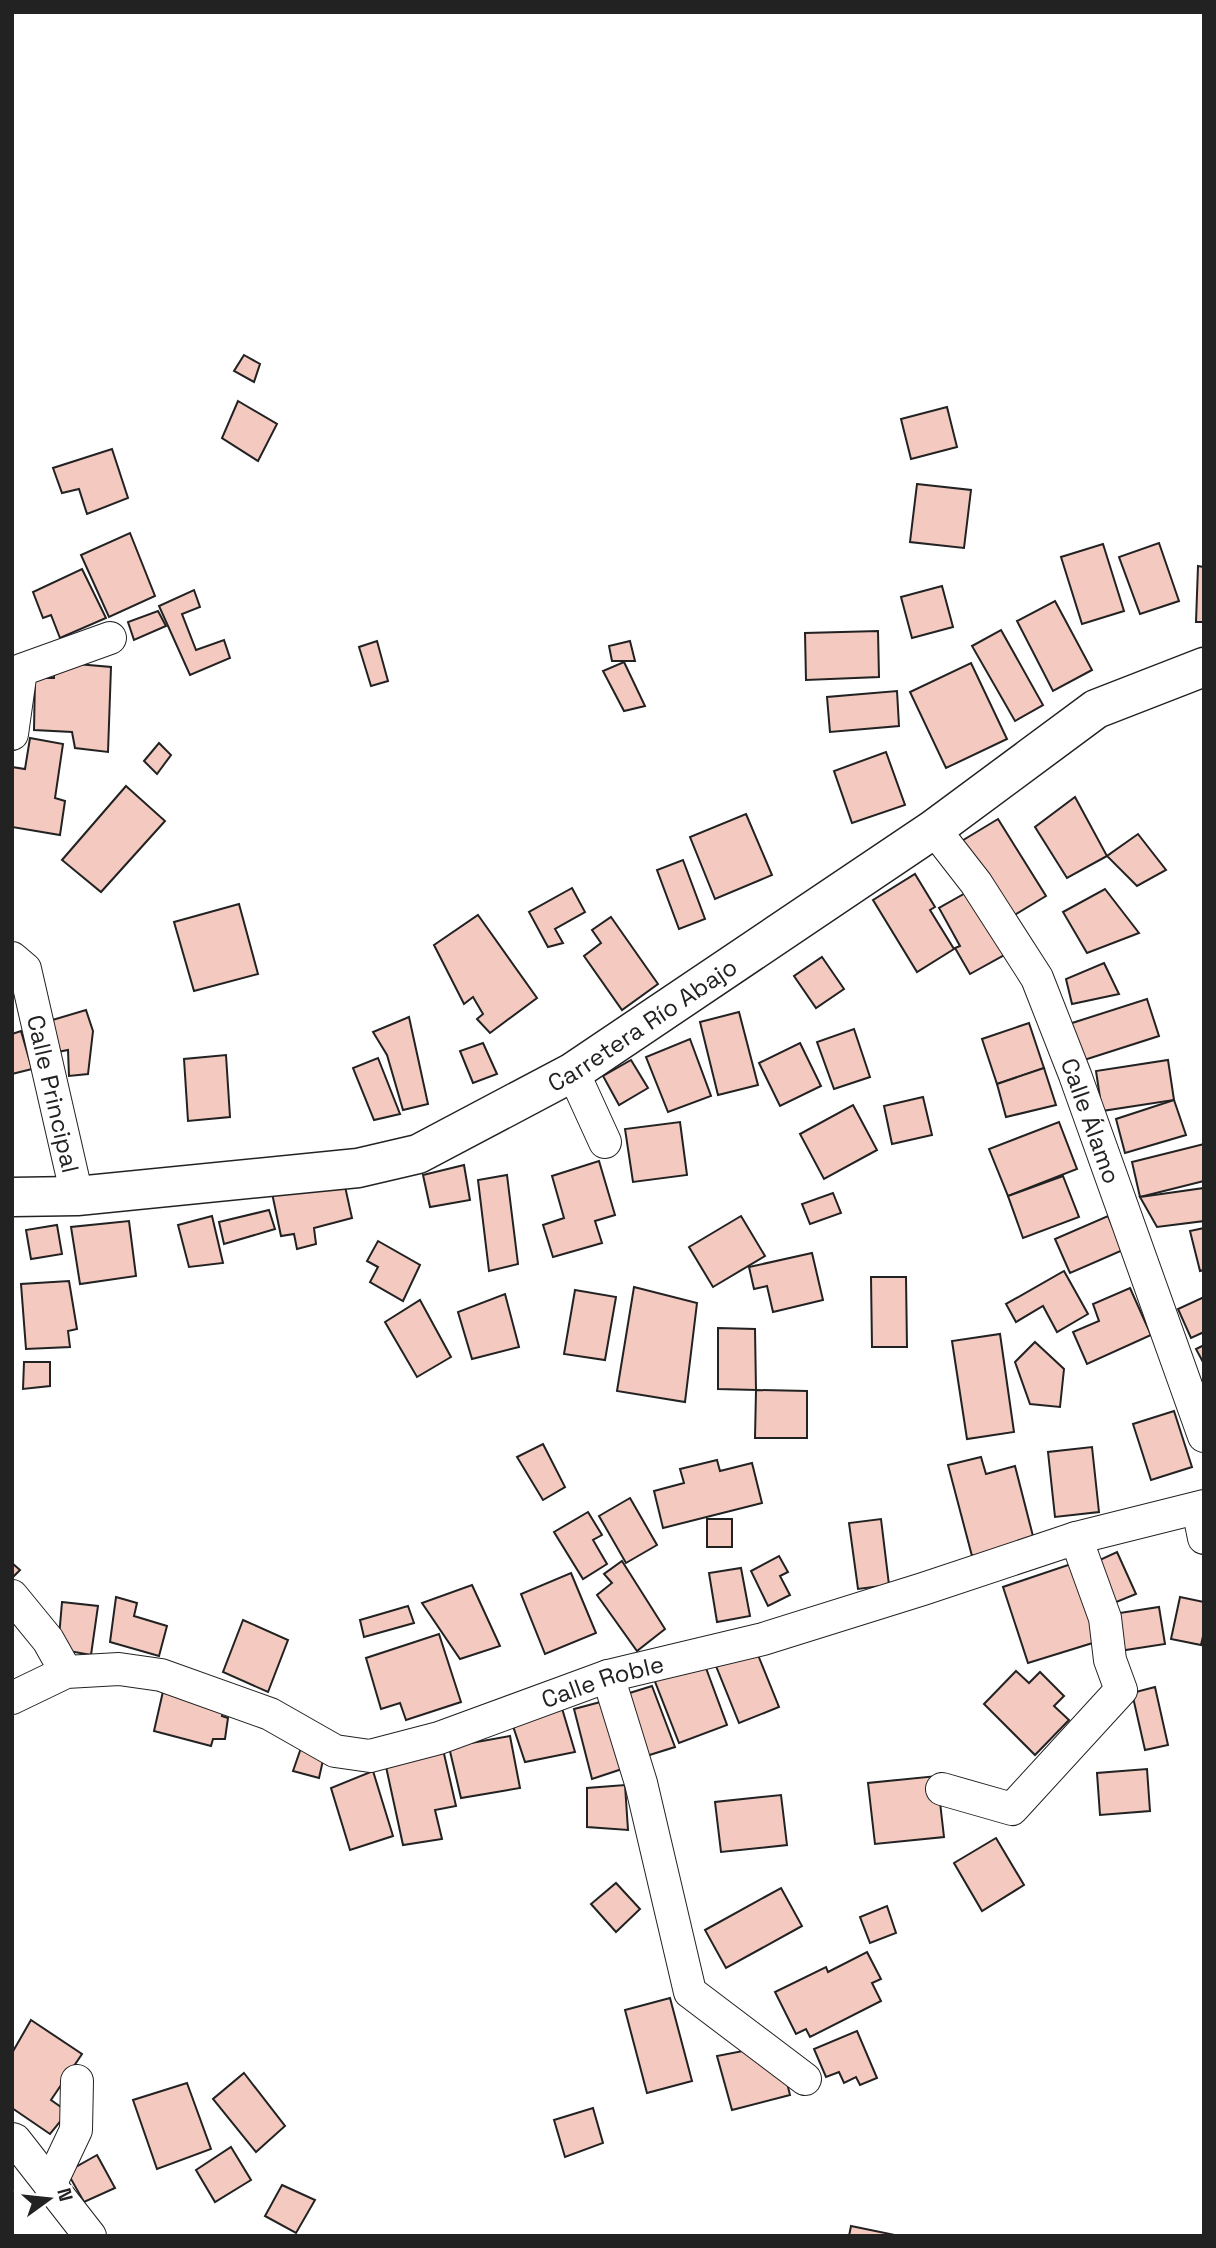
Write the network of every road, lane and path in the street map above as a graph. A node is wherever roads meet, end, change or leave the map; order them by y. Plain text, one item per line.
1 (110, 638) dead end
2 (1204, 667) edge
3 (12, 734) edge
4 (934, 829) junction
5 (12, 958) edge
6 (573, 1072) junction
7 (605, 1142) dead end
8 (77, 1196) junction
9 (12, 1197) edge
10 (1204, 1436) edge
11 (1202, 1518) edge
12 (1076, 1538) junction
13 (12, 1596) edge
14 (66, 1672) junction
15 (608, 1676) junction
16 (12, 1698) edge
17 (942, 1789) dead end
18 (805, 2079) dead end
19 (77, 2081) dead end
20 (12, 2139) edge
21 (50, 2185) junction
22 (90, 2236) edge

1 - 3 street
2 - 4 street, Carretera Río Abajo
4 - 6 street, Carretera Río Abajo
4 - 10 street, Calle Álamo
5 - 8 street, Calle Principal
6 - 7 street
6 - 8 street, Carretera Río Abajo
8 - 9 street, Carretera Río Abajo
11 - 12 street, Calle Roble
12 - 15 street, Calle Roble
12 - 17 street
13 - 14 street
14 - 15 street, Calle Roble
14 - 16 street, Calle Roble
15 - 18 street
19 - 21 street
20 - 21 street
21 - 22 street

